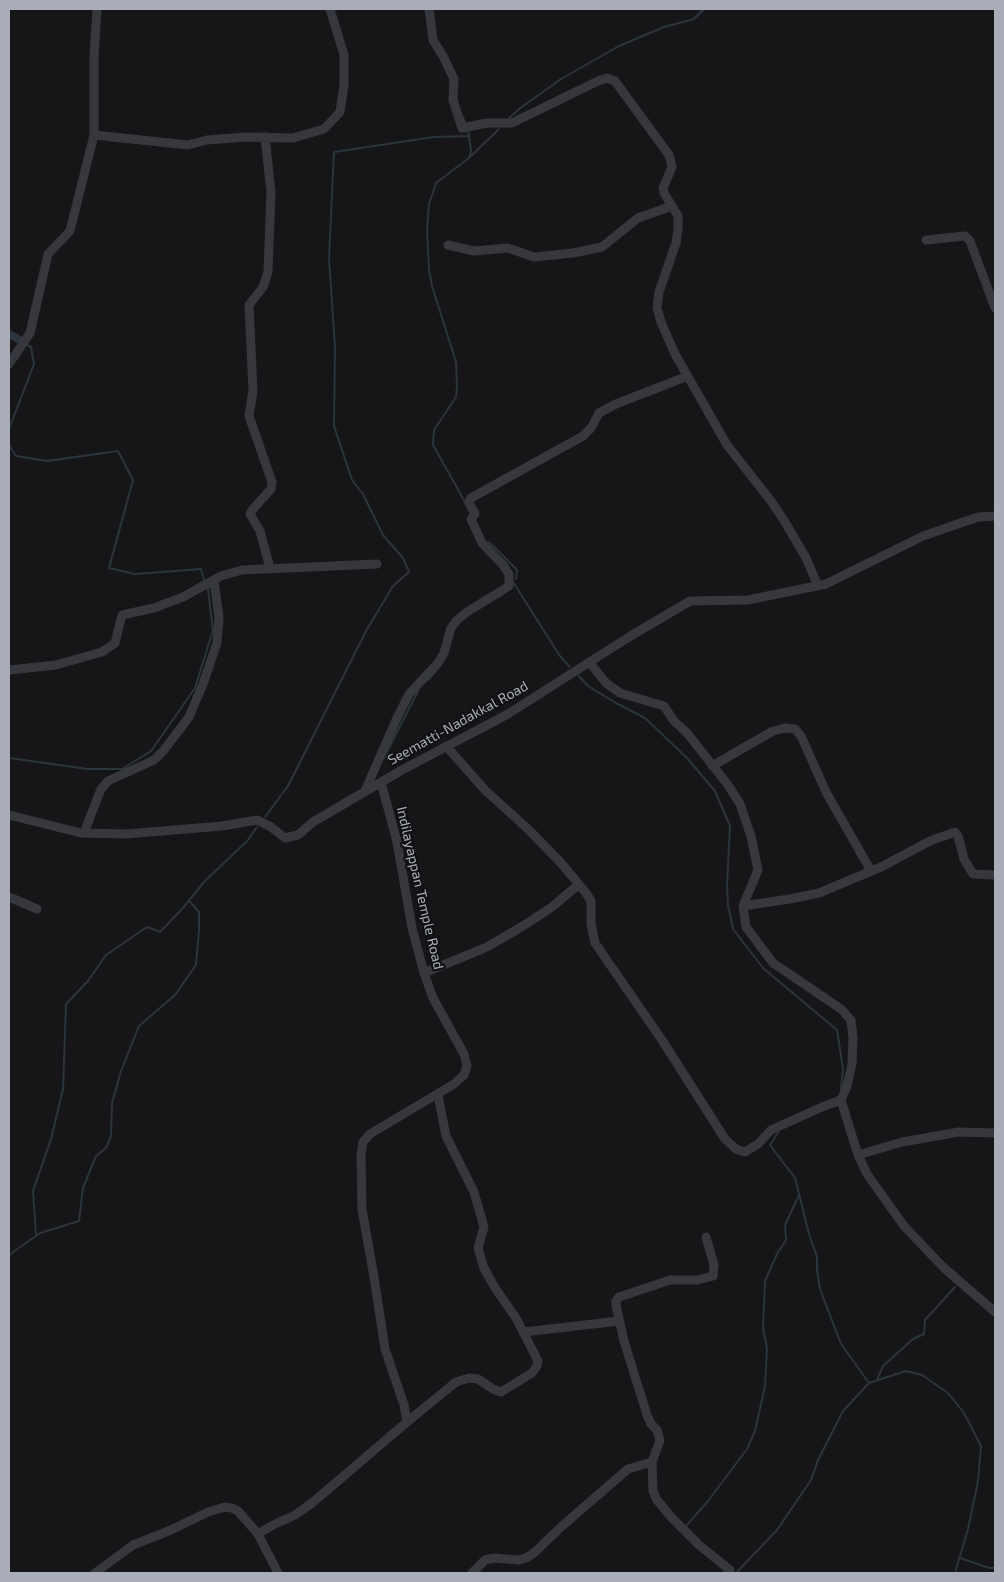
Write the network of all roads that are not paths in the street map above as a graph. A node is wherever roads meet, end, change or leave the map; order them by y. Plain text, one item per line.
1 (97, 9) edge
2 (330, 9) edge
3 (429, 9) edge
4 (94, 135) junction
5 (265, 137) junction
6 (672, 206) junction
7 (926, 240) dead end
8 (448, 246) dead end
9 (995, 308) edge
10 (9, 364) edge
11 (688, 376) junction
12 (995, 516) edge
13 (377, 564) dead end
14 (270, 568) junction
15 (214, 580) junction
16 (818, 586) junction
17 (589, 662) junction
18 (9, 670) edge
19 (446, 746) junction
20 (712, 766) junction
21 (381, 782) junction
22 (365, 791) junction
23 (9, 815) edge
24 (84, 833) junction
25 (871, 871) junction
26 (995, 875) edge
27 (578, 884) junction
28 (9, 898) edge
29 (743, 906) junction
30 (38, 909) dead end
31 (424, 973) junction
32 (438, 1095) junction
33 (841, 1100) junction
34 (995, 1133) edge
35 (858, 1155) junction
36 (706, 1237) dead end
37 (995, 1312) edge
38 (619, 1321) junction
39 (524, 1332) junction
40 (407, 1422) junction
41 (652, 1462) junction
42 (258, 1534) junction
43 (95, 1573) edge
44 (278, 1573) edge
45 (472, 1573) edge
46 (727, 1573) edge

1 - 4 street
2 - 5 street
3 - 6 street
4 - 5 street
4 - 10 street
5 - 14 street
6 - 8 street
6 - 11 street
7 - 9 street
11 - 16 street
11 - 22 street
12 - 16 street, Seematti-Nadakkal Road
13 - 14 street
14 - 15 street
15 - 18 street
15 - 24 street
16 - 17 street, Seematti-Nadakkal Road
17 - 19 street, Seematti-Nadakkal Road
17 - 20 street
19 - 21 street, Seematti-Nadakkal Road
19 - 27 street
20 - 25 street
20 - 29 street
21 - 22 street, Seematti-Nadakkal Road
21 - 31 street, Indilayappan Temple Road
22 - 24 street, Seematti-Nadakkal Road
23 - 24 street, Seematti-Nadakkal Road
25 - 26 street
25 - 29 street
27 - 31 street
27 - 33 street
28 - 30 street
29 - 33 street
31 - 32 street, Indilayappan Temple Road
32 - 39 street
32 - 40 street, Indilayappan Temple Road
33 - 35 street
34 - 35 street
35 - 37 street
36 - 38 street
38 - 39 street
38 - 41 street
39 - 40 street
40 - 42 street
41 - 45 street
41 - 46 street
42 - 43 street
42 - 44 street

